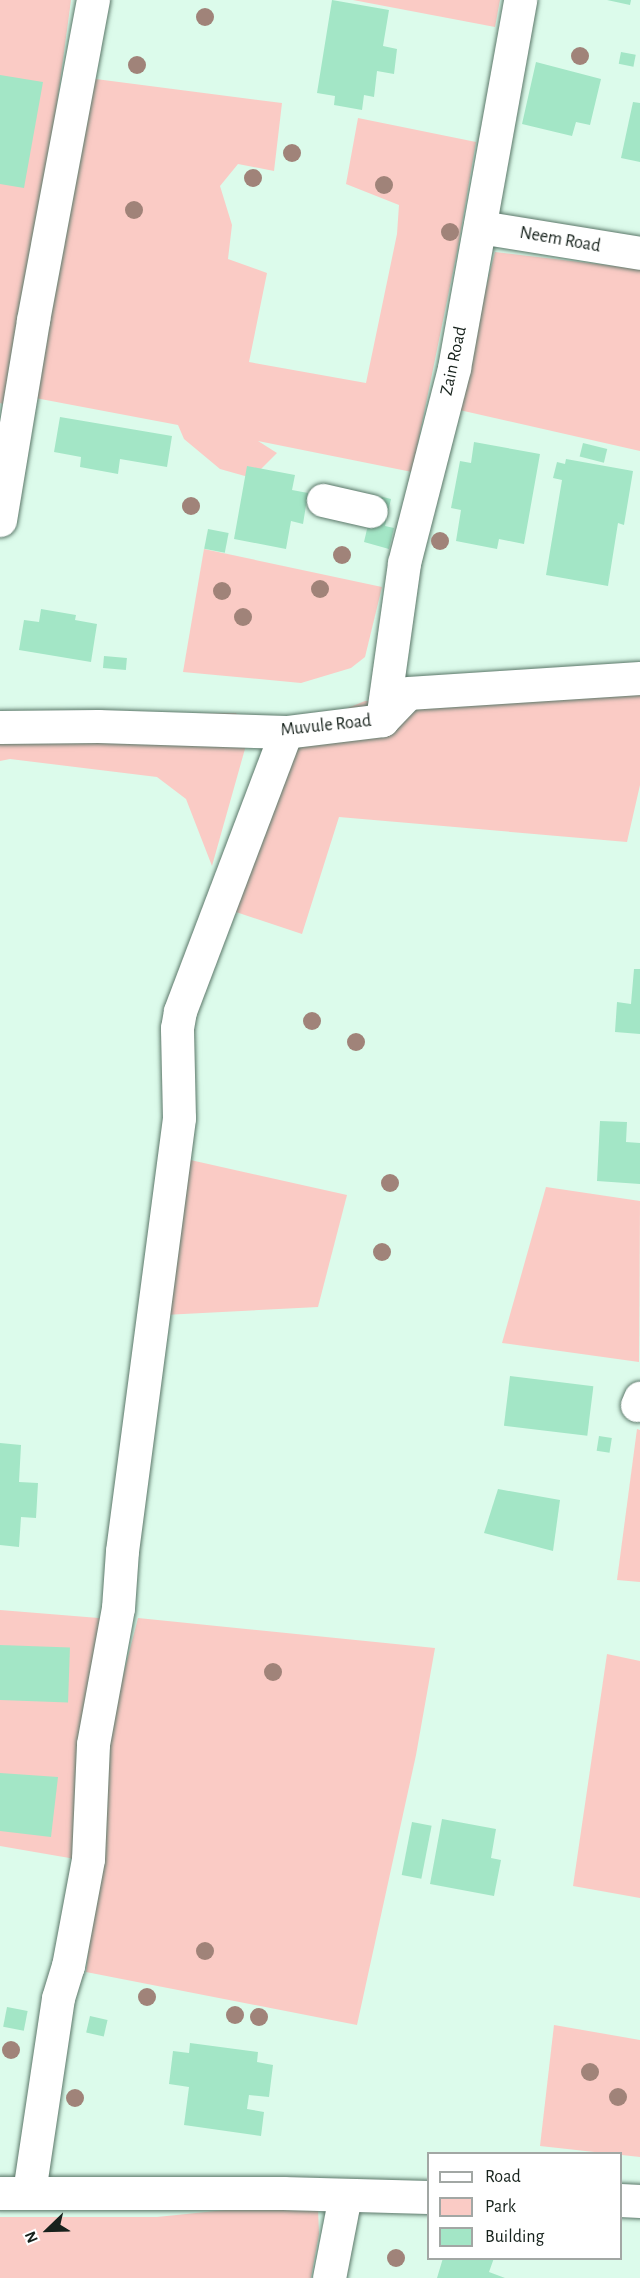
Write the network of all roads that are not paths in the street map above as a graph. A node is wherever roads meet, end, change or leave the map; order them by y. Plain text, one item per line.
1 (93, 0) edge
2 (520, 0) edge
3 (480, 227) junction
4 (640, 253) edge
5 (323, 500) dead end
6 (391, 516) junction
7 (0, 520) edge
8 (640, 678) edge
9 (382, 720) junction
10 (0, 727) edge
11 (286, 732) junction
12 (14, 2193) edge
13 (345, 2196) junction
14 (427, 2197) edge
15 (622, 2200) edge
16 (640, 2201) edge
17 (329, 2278) edge

1 - 7 street
2 - 3 street, Zain Road
3 - 4 street, Neem Road
3 - 6 street, Zain Road
5 - 6 street
6 - 9 street, Zain Road
8 - 9 street, Muvule Road
9 - 11 street, Muvule Road
10 - 11 street, Muvule Road
11 - 12 street
12 - 13 street
13 - 14 street
13 - 17 street
15 - 16 street

